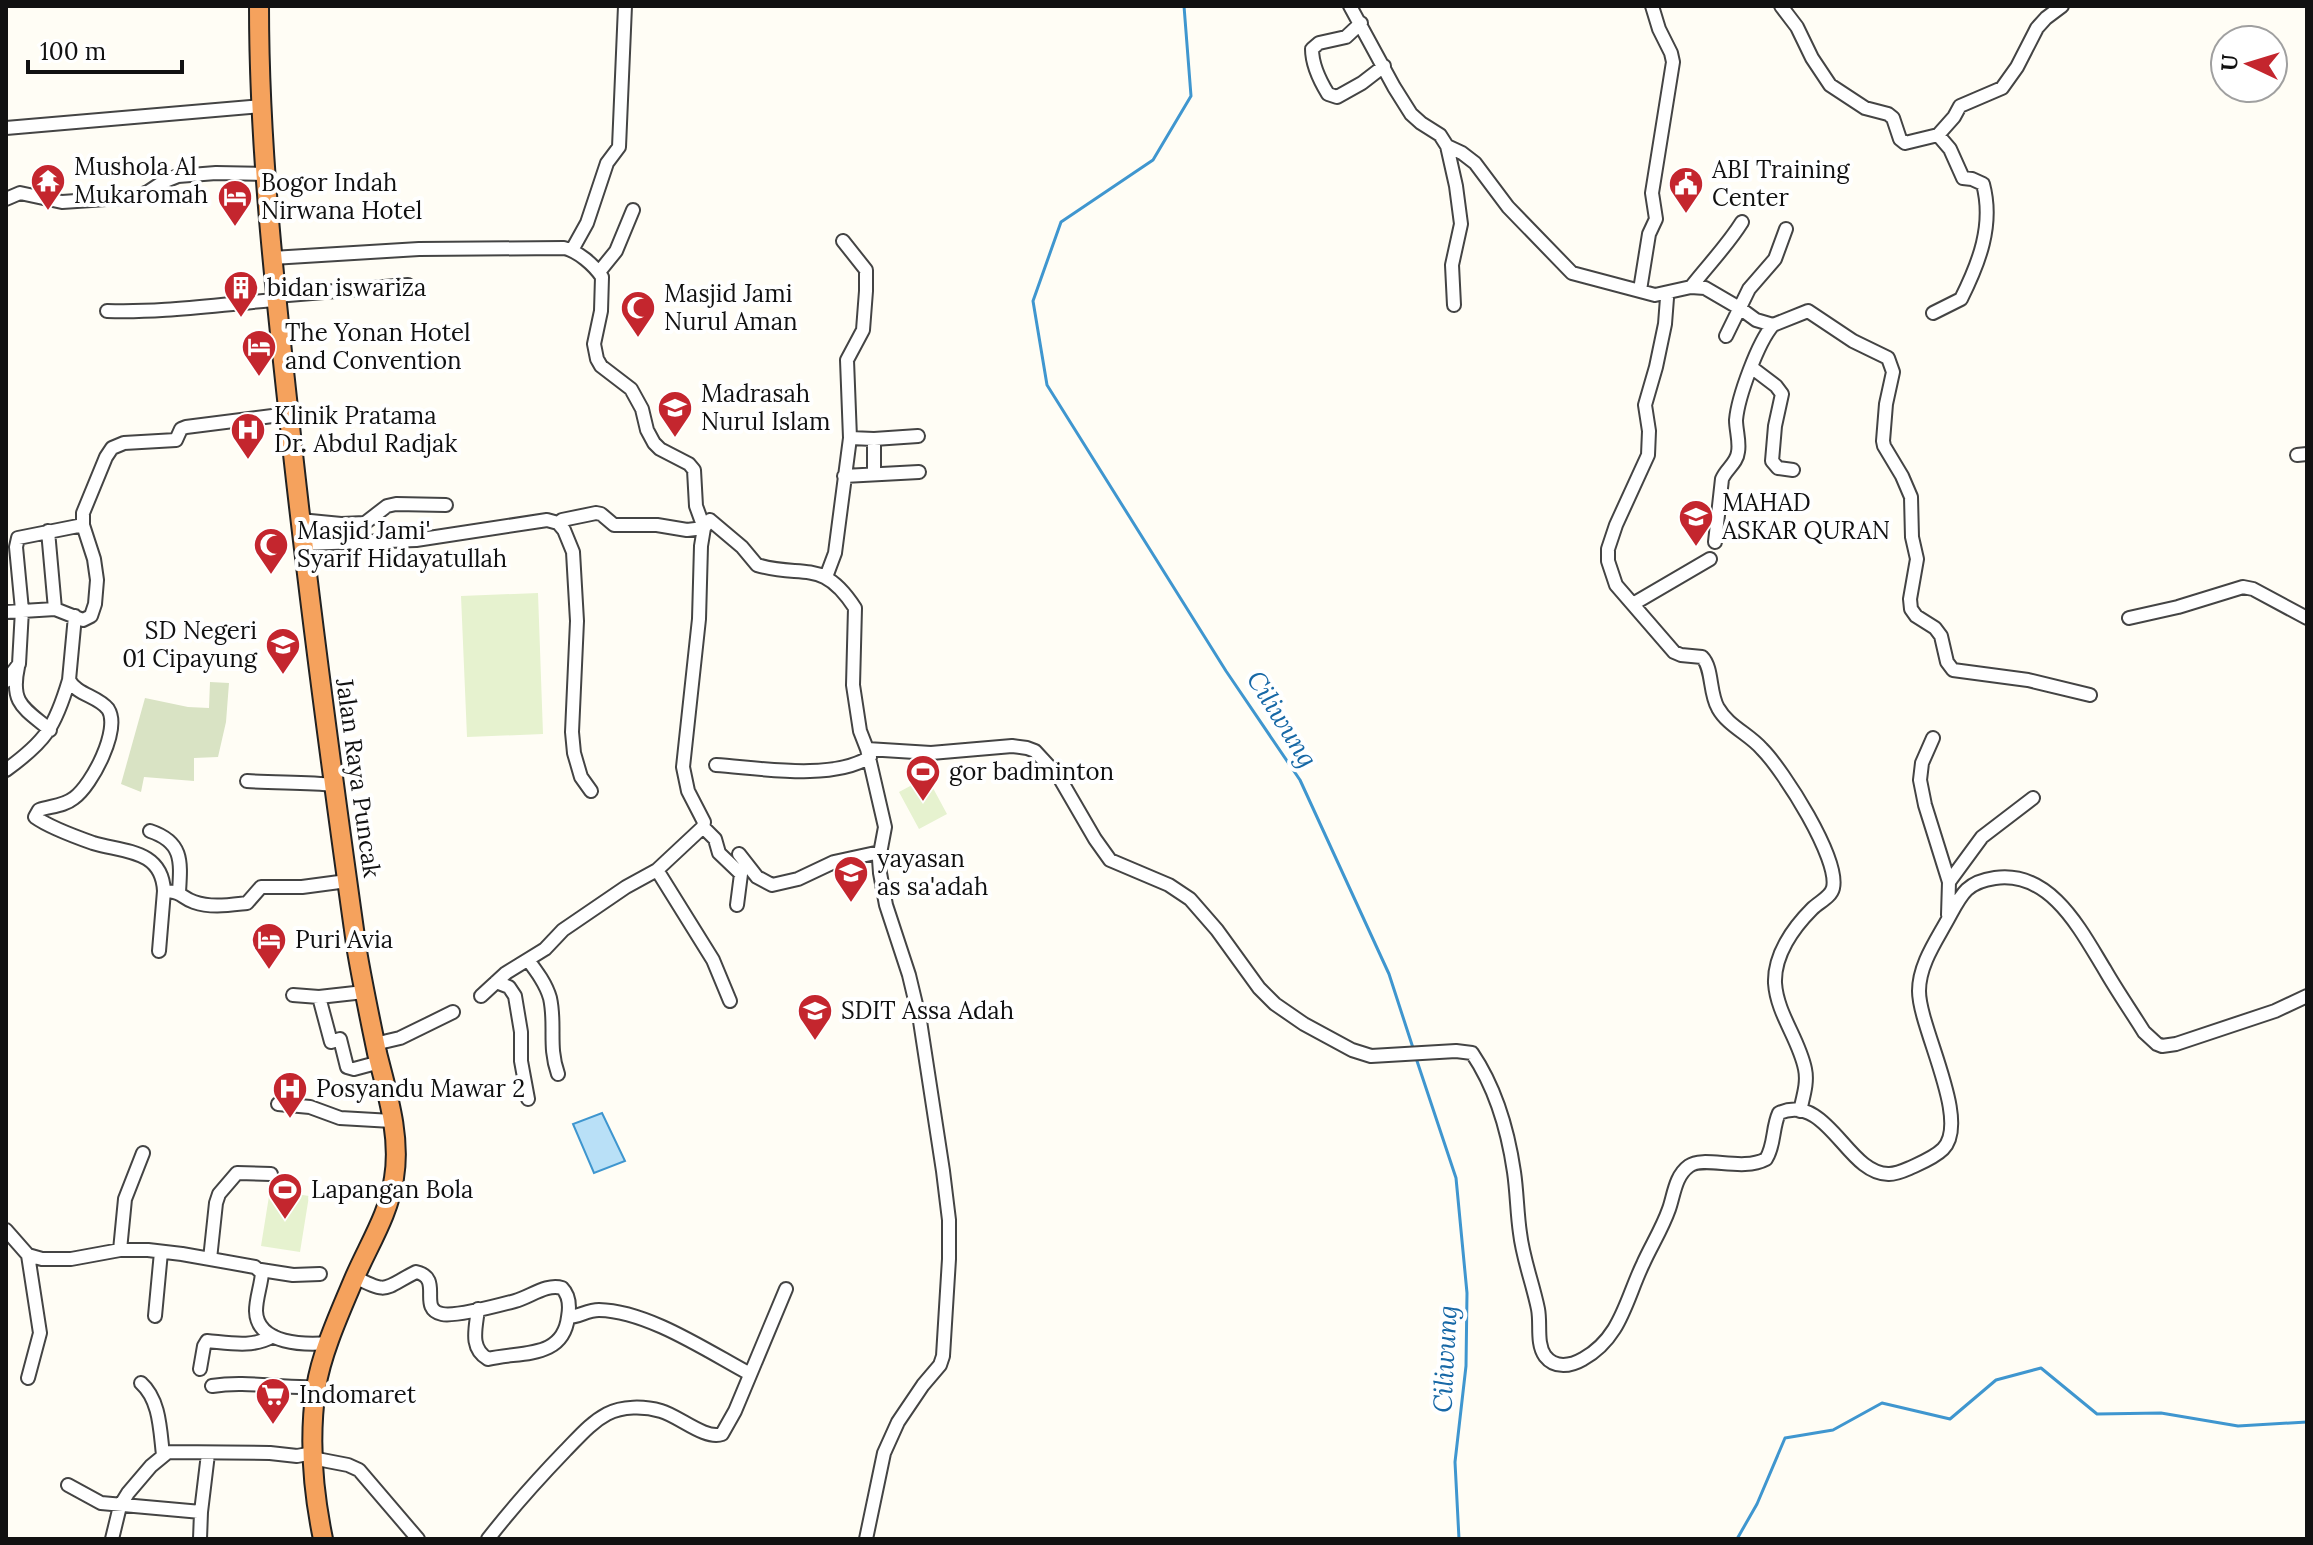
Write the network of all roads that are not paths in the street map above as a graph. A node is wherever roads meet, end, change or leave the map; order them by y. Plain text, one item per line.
1 (259, 6) edge
2 (625, 6) edge
3 (1350, 6) edge
4 (1652, 6) edge
5 (1781, 6) edge
6 (2062, 6) edge
7 (1361, 23) junction
8 (1384, 66) junction
9 (261, 106) junction
10 (6, 128) edge
11 (1938, 135) junction
12 (1447, 146) junction
13 (265, 174) junction
14 (6, 198) edge
15 (633, 210) dead end
16 (1742, 222) dead end
17 (1786, 229) dead end
18 (843, 241) dead end
19 (572, 250) junction
20 (272, 258) junction
21 (599, 272) junction
22 (408, 285) dead end
23 (1691, 287) junction
24 (1640, 290) junction
25 (1664, 295) junction
26 (276, 298) junction
27 (1454, 305) dead end
28 (1741, 309) junction
29 (107, 311) dead end
30 (1933, 313) dead end
31 (1773, 325) junction
32 (1726, 336) dead end
33 (1751, 367) junction
34 (288, 414) junction
35 (918, 436) dead end
36 (850, 438) junction
37 (874, 439) junction
38 (1793, 470) dead end
39 (919, 472) dead end
40 (874, 474) junction
41 (844, 476) junction
42 (446, 505) dead end
43 (300, 520) junction
44 (558, 523) junction
45 (83, 525) junction
46 (704, 528) junction
47 (48, 531) junction
48 (1715, 542) dead end
49 (303, 544) junction
50 (1710, 559) dead end
51 (826, 577) junction
52 (1633, 604) junction
53 (55, 609) junction
54 (22, 610) junction
55 (6, 612) edge
56 (75, 616) junction
57 (2129, 618) dead end
58 (2307, 618) edge
59 (19, 664) junction
60 (69, 680) junction
61 (6, 681) edge
62 (2090, 695) dead end
63 (50, 730) junction
64 (1933, 738) dead end
65 (868, 753) junction
66 (716, 765) dead end
67 (6, 770) edge
68 (247, 781) dead end
69 (335, 785) junction
70 (591, 791) dead end
71 (2033, 798) dead end
72 (703, 827) junction
73 (150, 831) dead end
74 (880, 852) junction
75 (739, 854) dead end
76 (657, 870) junction
77 (347, 881) junction
78 (1949, 882) junction
79 (164, 891) junction
80 (179, 892) junction
81 (737, 905) dead end
82 (1948, 918) junction
83 (159, 951) dead end
84 (528, 960) junction
85 (496, 982) junction
86 (364, 992) junction
87 (293, 995) dead end
88 (481, 996) dead end
89 (2307, 996) edge
90 (319, 997) junction
91 (730, 1001) dead end
92 (453, 1012) dead end
93 (383, 1042) dead end
94 (380, 1062) junction
95 (558, 1074) dead end
96 (528, 1099) dead end
97 (278, 1104) dead end
98 (1800, 1111) junction
99 (392, 1121) junction
100 (143, 1153) dead end
101 (271, 1174) dead end
102 (6, 1230) edge
103 (120, 1250) junction
104 (161, 1252) junction
105 (28, 1255) junction
106 (210, 1259) junction
107 (261, 1270) junction
108 (320, 1274) dead end
109 (355, 1277) junction
110 (786, 1289) dead end
111 (478, 1309) junction
112 (155, 1316) dead end
113 (568, 1317) junction
114 (273, 1336) junction
115 (329, 1343) junction
116 (200, 1369) dead end
117 (750, 1374) junction
118 (28, 1378) dead end
119 (141, 1383) dead end
120 (212, 1386) dead end
121 (316, 1387) junction
122 (313, 1453) junction
123 (208, 1454) junction
124 (163, 1455) junction
125 (68, 1485) dead end
126 (120, 1506) junction
127 (201, 1512) junction
128 (112, 1539) edge
129 (200, 1539) edge
130 (323, 1539) edge
131 (418, 1539) edge
132 (488, 1539) edge
133 (866, 1539) edge

1 - 9 highway, Jalan Raya Puncak
2 - 19 street
3 - 7 street
4 - 24 street
5 - 11 street
6 - 11 street
7 - 8 street
7 - 8 street
8 - 12 street
9 - 10 street
9 - 13 highway, Jalan Raya Puncak
11 - 30 street
12 - 24 street
12 - 27 street
13 - 14 street
13 - 20 highway, Jalan Raya Puncak
15 - 21 street
16 - 23 street
17 - 28 street
18 - 36 street
19 - 20 street
19 - 21 street
20 - 26 highway, Jalan Raya Puncak
21 - 46 street
22 - 26 street
23 - 25 street
23 - 28 street
24 - 25 street
25 - 52 street
26 - 29 street
26 - 34 highway, Jalan Raya Puncak
28 - 31 street
28 - 32 street
31 - 33 street
31 - 62 street
33 - 38 street
33 - 48 street
34 - 43 highway, Jalan Raya Puncak
34 - 45 street
35 - 37 street
36 - 37 street
36 - 41 street
37 - 40 street
39 - 40 street
40 - 41 street
41 - 51 street
42 - 43 street
43 - 49 highway, Jalan Raya Puncak
44 - 46 street
44 - 49 street
44 - 70 street
45 - 47 street
45 - 56 street
46 - 51 street
46 - 72 street
47 - 53 street
47 - 54 street
49 - 69 highway, Jalan Raya Puncak
50 - 52 street
51 - 65 street
52 - 98 street
53 - 54 street
53 - 56 street
54 - 55 street
54 - 59 street
56 - 60 street
57 - 58 street
59 - 61 street
59 - 63 street
60 - 63 street
60 - 79 street
63 - 67 street
64 - 78 street
65 - 66 street
65 - 74 street
65 - 98 street
68 - 69 street
69 - 77 highway, Jalan Raya Puncak
71 - 78 street
72 - 76 street
72 - 81 street
73 - 80 street
74 - 75 street
74 - 133 street
76 - 84 street
76 - 91 street
77 - 80 street
77 - 86 highway, Jalan Raya Puncak
78 - 82 street
79 - 80 street
79 - 83 street
82 - 89 street
82 - 98 street
84 - 85 street
84 - 95 street
85 - 88 street
85 - 96 street
86 - 90 street
86 - 94 highway, Jalan Raya Puncak
87 - 90 street
90 - 94 street
92 - 93 street
94 - 99 highway, Jalan Raya Puncak
97 - 99 street
99 - 109 highway, Jalan Raya Puncak
100 - 103 street
101 - 106 street
102 - 105 street
103 - 104 street
103 - 105 street
104 - 106 street
104 - 112 street
105 - 118 street
106 - 107 street
107 - 108 street
107 - 114 street
109 - 111 street
109 - 115 highway, Jalan Raya Puncak
110 - 117 street
111 - 113 street
111 - 113 street
113 - 117 street
114 - 115 street
114 - 116 street
115 - 121 highway, Jalan Raya Puncak
117 - 132 street
119 - 124 street
120 - 121 street
121 - 122 highway, Jalan Raya Puncak
122 - 123 street
122 - 130 highway, Jalan Raya Puncak
122 - 131 street
123 - 124 street
123 - 127 street
124 - 126 street
125 - 126 street
126 - 127 street
126 - 128 street
127 - 129 street

